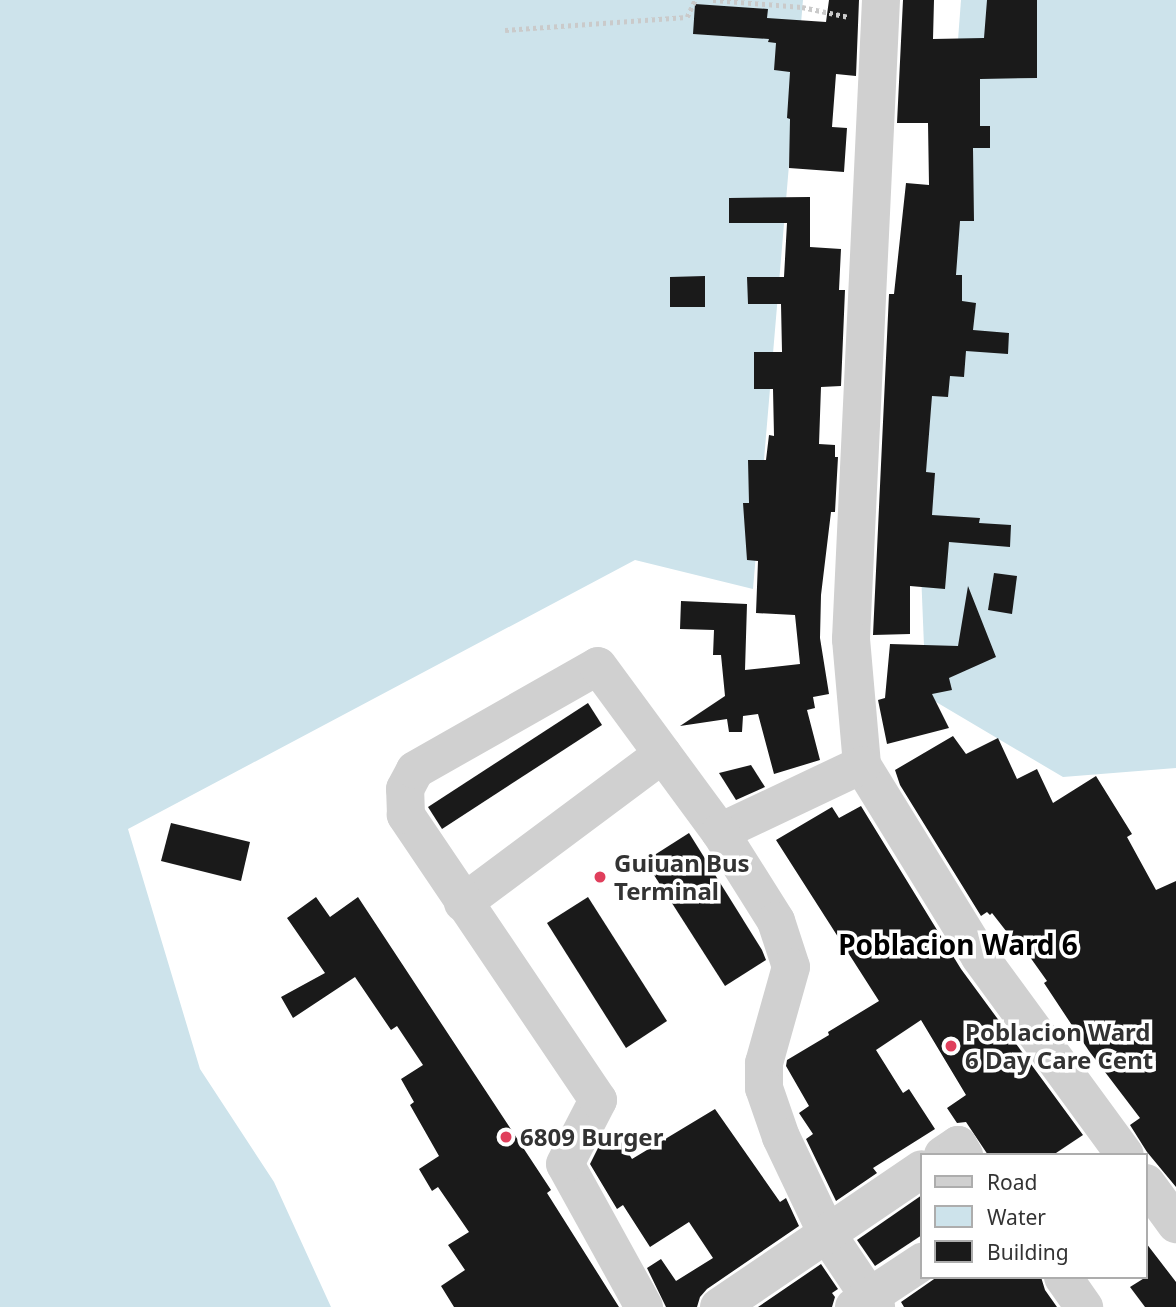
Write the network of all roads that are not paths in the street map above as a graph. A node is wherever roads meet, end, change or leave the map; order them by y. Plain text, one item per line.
1 (881, 12) edge
2 (663, 754) junction
3 (862, 765) junction
4 (720, 832) junction
5 (463, 902) junction
6 (1110, 1150) edge
7 (946, 1153) edge
8 (963, 1153) edge
9 (920, 1170) edge
10 (1148, 1186) edge
11 (1176, 1224) edge
12 (827, 1234) junction
13 (920, 1264) edge
14 (1064, 1279) edge
15 (867, 1304) edge
16 (644, 1307) edge
17 (719, 1307) edge
18 (1084, 1307) edge

1 - 3 street
2 - 4 street
2 - 5 street
2 - 5 street
3 - 4 street
3 - 6 street
4 - 12 street
5 - 16 street
7 - 8 street
9 - 12 street
10 - 11 street
12 - 15 street
12 - 17 street
13 - 15 street
14 - 18 street

